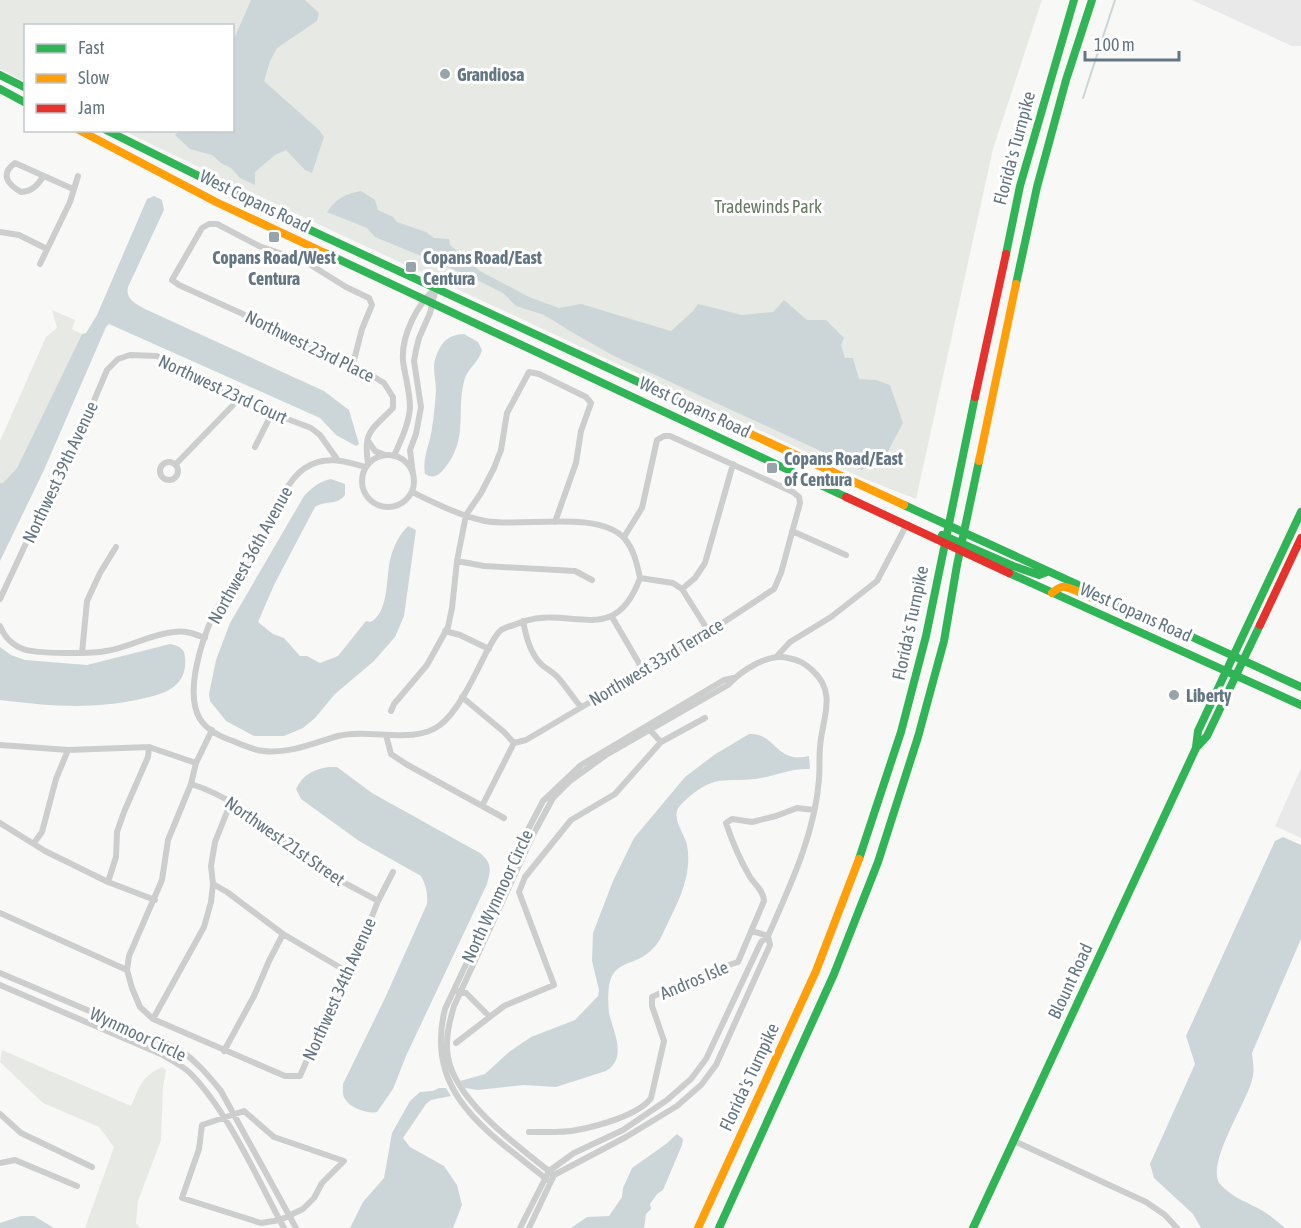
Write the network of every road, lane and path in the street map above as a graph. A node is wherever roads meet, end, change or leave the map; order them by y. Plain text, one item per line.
1 (1074, 0) edge
2 (1092, 0) edge
3 (0, 75) edge
4 (24, 87) edge
5 (0, 89) edge
6 (24, 101) edge
7 (83, 132) edge
8 (110, 132) edge
9 (78, 176) dead end
10 (43, 177) junction
11 (73, 189) junction
12 (273, 212) junction
13 (267, 225) junction
14 (0, 232) edge
15 (47, 249) junction
16 (40, 264) dead end
17 (436, 288) junction
18 (424, 298) junction
19 (433, 303) junction
20 (403, 349) junction
21 (416, 350) junction
22 (130, 355) joint
23 (353, 364) junction
24 (238, 400) junction
25 (272, 413) junction
26 (408, 419) junction
27 (418, 422) junction
28 (367, 441) junction
29 (764, 441) junction
30 (255, 447) dead end
31 (757, 454) junction
32 (386, 455) junction
33 (394, 456) junction
34 (337, 459) junction
35 (176, 464) dead end
36 (733, 464) junction
37 (367, 465) junction
38 (413, 474) junction
39 (412, 492) junction
40 (1301, 512) edge
41 (466, 515) junction
42 (555, 522) junction
43 (907, 524) junction
44 (792, 531) junction
45 (624, 537) junction
46 (1301, 538) edge
47 (116, 547) dead end
48 (846, 555) dead end
49 (456, 561) junction
50 (1047, 572) junction
51 (640, 578) junction
52 (592, 580) dead end
53 (682, 589) junction
54 (1052, 593) junction
55 (0, 599) edge
56 (1114, 602) junction
57 (612, 617) junction
58 (523, 621) junction
59 (0, 626) edge
60 (445, 631) junction
61 (709, 632) junction
62 (205, 638) junction
63 (489, 649) junction
64 (82, 653) junction
65 (778, 655) junction
66 (1233, 657) junction
67 (1243, 661) junction
68 (643, 670) junction
69 (1226, 671) junction
70 (1236, 675) junction
71 (1301, 687) edge
72 (462, 697) junction
73 (1301, 705) edge
74 (581, 707) junction
75 (391, 711) dead end
76 (705, 718) dead end
77 (648, 728) junction
78 (212, 730) junction
79 (386, 735) junction
80 (661, 742) junction
81 (514, 743) junction
82 (0, 745) edge
83 (149, 747) junction
84 (1196, 748) junction
85 (68, 750) junction
86 (196, 763) junction
87 (191, 784) junction
88 (231, 802) junction
89 (482, 806) junction
90 (814, 810) junction
91 (504, 818) dead end
92 (0, 823) edge
93 (34, 843) junction
94 (507, 870) junction
95 (393, 872) dead end
96 (515, 872) junction
97 (525, 877) junction
98 (108, 882) junction
99 (213, 885) junction
100 (154, 900) junction
101 (378, 901) junction
102 (0, 913) edge
103 (752, 931) junction
104 (283, 934) junction
105 (768, 936) junction
106 (127, 970) junction
107 (346, 971) junction
108 (0, 973) edge
109 (7, 976) junction
110 (1, 988) edge
111 (457, 991) junction
112 (490, 1017) junction
113 (153, 1019) junction
114 (456, 1043) dead end
115 (224, 1051) junction
116 (0, 1114) edge
117 (233, 1114) junction
118 (224, 1117) junction
119 (618, 1118) junction
120 (529, 1132) dead end
121 (624, 1134) junction
122 (1014, 1141) junction
123 (0, 1163) edge
124 (92, 1167) dead end
125 (551, 1173) junction
126 (547, 1180) junction
127 (77, 1186) dead end
128 (289, 1216) junction
129 (280, 1220) junction
130 (284, 1228) edge
131 (296, 1228) edge
132 (520, 1228) edge
133 (529, 1228) edge
134 (698, 1228) edge
135 (719, 1228) edge
136 (974, 1228) edge
137 (1177, 1228) edge

1 - 134 main road, Florida's Turnpike
2 - 135 main road, Florida's Turnpike
3 - 4 main road
5 - 6 main road
7 - 13 main road, West Copans Road
8 - 12 main road, West Copans Road
9 - 11 street
10 - 10 street
10 - 11 street
11 - 15 street
12 - 13 main road
12 - 17 main road, West Copans Road
13 - 18 main road, West Copans Road
14 - 15 street
15 - 16 street
17 - 18 street
17 - 19 street
17 - 29 main road, West Copans Road
18 - 19 main road, West Copans Road
18 - 20 street
19 - 21 street
19 - 31 main road, West Copans Road
20 - 21 street
20 - 26 street
21 - 27 street
22 - 24 street, Northwest 23rd Court
22 - 55 street, Northwest 39th Avenue
23 - 23 street, Northwest 23rd Place
23 - 28 street, Northwest 23rd Place
24 - 25 street, Northwest 23rd Court
24 - 35 street
25 - 30 street
25 - 34 street, Northwest 23rd Court
26 - 27 street
26 - 33 street
27 - 38 street
28 - 32 street
28 - 37 street
29 - 31 main road
29 - 50 main road, West Copans Road
31 - 43 main road, West Copans Road
32 - 33 street
32 - 37 street
33 - 38 street
34 - 37 street
34 - 62 street, Northwest 36th Avenue
36 - 44 street, Northwest 33rd Terrace
36 - 45 street
36 - 53 street
37 - 39 street
38 - 39 street
39 - 41 street
40 - 66 main road, Blount Road
41 - 42 street
41 - 42 street
41 - 49 street
42 - 45 street
43 - 50 main road
43 - 54 main road, West Copans Road
43 - 65 street, North Wynmoor Circle
44 - 48 street
44 - 61 street, Northwest 33rd Terrace
45 - 51 street
46 - 67 main road, Blount Road
47 - 64 street
49 - 52 street
49 - 60 street
50 - 56 main road, West Copans Road
51 - 53 street
51 - 57 street
53 - 61 street
54 - 56 main road
54 - 69 main road, West Copans Road
56 - 66 main road, West Copans Road
57 - 58 street
57 - 68 street
58 - 63 street
58 - 74 street
59 - 64 street
60 - 63 street
60 - 75 street
61 - 68 street, Northwest 33rd Terrace
62 - 64 street
62 - 78 street, Northwest 36th Avenue
63 - 72 street
65 - 77 street, North Wynmoor Circle
65 - 90 street
66 - 67 main road, West Copans Road
66 - 69 main road, Blount Road
67 - 70 main road, Blount Road
67 - 71 main road, West Copans Road
68 - 74 street, Northwest 33rd Terrace
69 - 70 main road, West Copans Road
69 - 84 main road, Blount Road
70 - 73 main road, West Copans Road
70 - 84 main road, Blount Road
72 - 79 street
72 - 81 street
74 - 81 street, Northwest 33rd Terrace
76 - 80 street
77 - 80 street
77 - 94 street, North Wynmoor Circle
77 - 96 street, North Wynmoor Circle
78 - 79 street
78 - 86 street
79 - 89 street
80 - 97 street
81 - 89 street
82 - 85 street
83 - 85 street
83 - 86 street
83 - 98 street
84 - 122 main road, Blount Road
85 - 93 street
86 - 87 street
87 - 88 street, Northwest 21st Street
87 - 100 street
88 - 99 street
88 - 101 street, Northwest 21st Street
89 - 91 street
90 - 103 street, Andros Isle
90 - 105 street
92 - 93 street
93 - 98 street
94 - 96 street
94 - 111 street, North Wynmoor Circle
95 - 101 street, Northwest 34th Avenue
96 - 97 street
96 - 111 street, North Wynmoor Circle
97 - 112 street
98 - 100 street
99 - 104 street
99 - 113 street
100 - 106 street
101 - 107 street, Northwest 34th Avenue
102 - 106 street
103 - 105 street
103 - 119 street, Andros Isle
104 - 107 street
104 - 115 street
105 - 121 street
105 - 121 street
106 - 113 street
107 - 115 street, Northwest 34th Avenue
108 - 109 street, Wynmoor Circle
109 - 110 street
109 - 117 street, Wynmoor Circle
110 - 118 street, Wynmoor Circle
111 - 112 street
111 - 125 street, North Wynmoor Circle
111 - 126 street, North Wynmoor Circle
112 - 114 street
113 - 115 street
116 - 124 street
117 - 118 street
117 - 128 street, Wynmoor Circle
117 - 128 street
118 - 129 street, Wynmoor Circle
118 - 129 street
119 - 120 street, Andros Isle
119 - 121 street
121 - 125 street
122 - 136 main road, Blount Road
122 - 137 street
123 - 127 street
125 - 126 street
126 - 132 street
126 - 133 street
128 - 129 street
128 - 131 street, Wynmoor Circle
129 - 130 street, Wynmoor Circle

